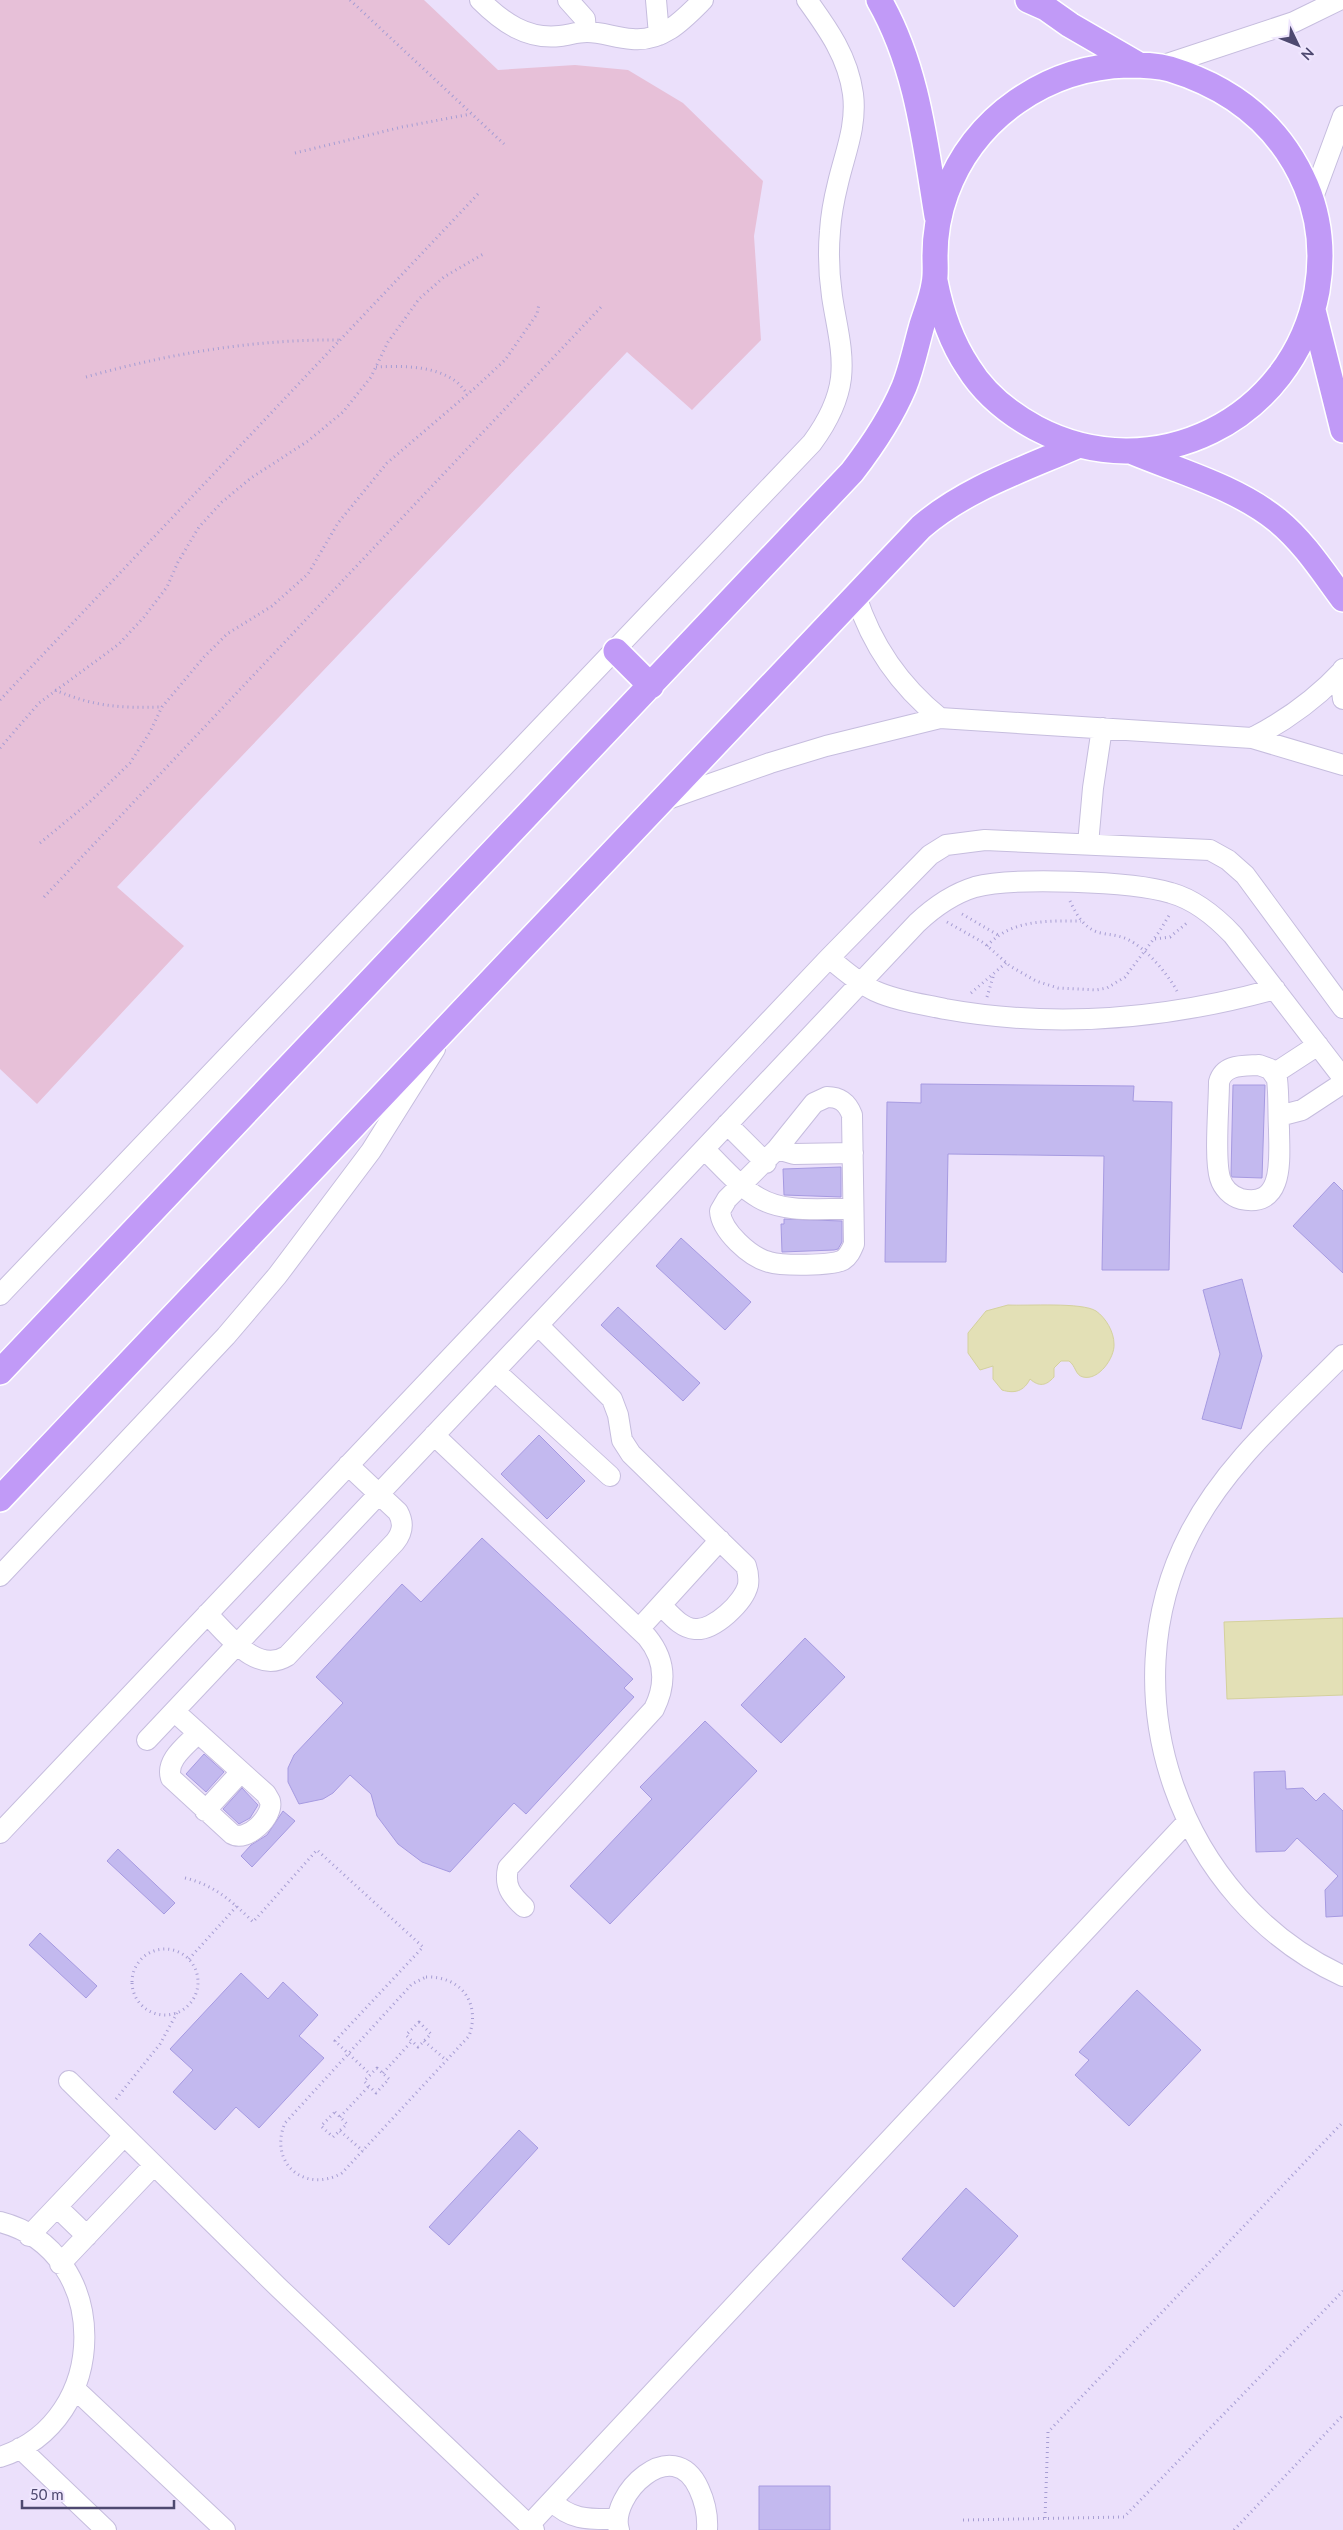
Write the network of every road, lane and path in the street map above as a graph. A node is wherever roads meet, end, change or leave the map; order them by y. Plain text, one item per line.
1 (350, 0) edge
2 (480, 0) edge
3 (568, 0) edge
4 (656, 0) edge
5 (703, 0) edge
6 (807, 0) edge
7 (879, 0) edge
8 (1028, 0) edge
9 (1339, 0) edge
10 (586, 32) junction
11 (659, 35) junction
12 (1150, 66) junction
13 (472, 114) junction
14 (1343, 116) edge
15 (504, 144) dead end
16 (295, 153) dead end
17 (478, 194) dead end
18 (1312, 200) junction
19 (938, 222) junction
20 (485, 253) dead end
21 (935, 281) junction
22 (539, 304) dead end
23 (604, 305) dead end
24 (1313, 310) junction
25 (340, 340) junction
26 (376, 367) junction
27 (86, 377) dead end
28 (468, 394) junction
29 (1343, 430) edge
30 (1079, 446) junction
31 (1130, 452) junction
32 (856, 596) junction
33 (1343, 599) edge
34 (616, 651) junction
35 (1343, 670) edge
36 (651, 686) junction
37 (55, 690) junction
38 (1343, 699) edge
39 (0, 700) edge
40 (162, 707) junction
41 (940, 718) junction
42 (1102, 728) junction
43 (1252, 738) junction
44 (0, 748) edge
45 (1343, 765) edge
46 (660, 802) junction
47 (40, 843) dead end
48 (1088, 844) junction
49 (1062, 883) junction
50 (1171, 892) junction
51 (44, 897) dead end
52 (936, 906) junction
53 (1203, 908) junction
54 (1082, 921) junction
55 (998, 935) junction
56 (1154, 938) junction
57 (988, 946) junction
58 (1144, 951) junction
59 (829, 958) junction
60 (1006, 962) junction
61 (860, 983) junction
62 (1275, 989) junction
63 (1343, 1008) edge
64 (953, 1010) junction
65 (1184, 1010) junction
66 (454, 1018) junction
67 (1318, 1045) junction
68 (1275, 1073) junction
69 (1343, 1078) edge
70 (1343, 1083) edge
71 (1278, 1116) junction
72 (727, 1124) junction
73 (704, 1149) junction
74 (853, 1152) junction
75 (772, 1156) junction
76 (743, 1185) junction
77 (853, 1209) junction
78 (0, 1295) edge
79 (538, 1325) junction
80 (1343, 1355) edge
81 (495, 1371) junction
82 (0, 1372) edge
83 (434, 1435) junction
84 (348, 1465) junction
85 (610, 1476) dead end
86 (380, 1494) junction
87 (0, 1499) edge
88 (720, 1540) junction
89 (0, 1576) edge
90 (661, 1605) junction
91 (207, 1614) junction
92 (639, 1629) junction
93 (239, 1643) junction
94 (174, 1712) junction
95 (198, 1733) junction
96 (147, 1740) dead end
97 (241, 1772) junction
98 (205, 1811) junction
99 (1187, 1822) junction
100 (0, 1833) edge
101 (185, 1878) dead end
102 (237, 1906) junction
103 (524, 1907) dead end
104 (190, 1959) junction
105 (1343, 1976) edge
106 (177, 2013) junction
107 (412, 2041) junction
108 (424, 2041) junction
109 (348, 2054) junction
110 (446, 2060) junction
111 (383, 2073) junction
112 (370, 2074) junction
113 (68, 2081) dead end
114 (369, 2086) junction
115 (103, 2115) junction
116 (340, 2117) junction
117 (1343, 2122) edge
118 (340, 2131) junction
119 (124, 2136) junction
120 (363, 2151) junction
121 (154, 2165) junction
122 (57, 2207) junction
123 (0, 2222) edge
124 (30, 2236) junction
125 (87, 2236) junction
126 (60, 2264) junction
127 (1343, 2291) edge
128 (75, 2389) junction
129 (1343, 2415) edge
130 (20, 2448) junction
131 (0, 2457) edge
132 (552, 2501) junction
133 (1045, 2518) junction
134 (963, 2520) dead end
135 (618, 2525) edge
136 (532, 2528) edge
137 (106, 2530) edge
138 (225, 2530) edge
139 (707, 2530) edge
140 (1234, 2530) edge

1 - 13 path
2 - 10 street
3 - 10 street
4 - 11 street
5 - 11 street
6 - 34 street
7 - 19 main road
8 - 12 main road
9 - 12 street
10 - 11 street
12 - 18 main road
12 - 19 main road
13 - 15 path
13 - 16 path
14 - 18 street
17 - 25 path
18 - 24 main road
19 - 21 main road
20 - 26 path
21 - 30 main road
21 - 36 main road
22 - 28 path
23 - 51 path
24 - 29 main road
24 - 31 main road
25 - 27 path
25 - 39 path
26 - 28 path
26 - 37 path
28 - 40 path
30 - 31 main road
30 - 32 main road
31 - 33 main road
32 - 41 street
32 - 46 main road
34 - 36 main road
34 - 78 street
35 - 38 street
35 - 43 street
36 - 82 main road
37 - 40 path
37 - 44 path
40 - 47 path
41 - 42 street
41 - 46 street
42 - 43 street
42 - 48 street
43 - 45 street
46 - 66 main road
48 - 59 street
48 - 63 street
49 - 50 street
49 - 52 street
49 - 54 path
50 - 53 street
50 - 56 path
52 - 55 path
52 - 57 path
52 - 61 street
53 - 56 path
53 - 62 street
54 - 55 path
54 - 58 path
55 - 57 path
56 - 58 path
57 - 60 path
58 - 60 path
58 - 65 path
59 - 61 street
59 - 84 street
60 - 64 path
61 - 64 street
61 - 72 street
62 - 65 street
62 - 67 street
64 - 65 street
66 - 87 main road
66 - 89 street
67 - 68 street
67 - 69 street
68 - 71 street
68 - 71 street
70 - 71 street
72 - 73 street
72 - 75 street
73 - 76 street
73 - 79 street
74 - 75 street
74 - 75 street
74 - 77 street
75 - 76 street
76 - 77 street
76 - 77 street
79 - 81 street
79 - 88 street
80 - 99 street
81 - 83 street
81 - 85 street
83 - 86 street
83 - 92 street
84 - 86 street
84 - 91 street
86 - 93 street
86 - 93 street
88 - 90 street
88 - 90 street
90 - 92 street
91 - 93 street
91 - 100 street
92 - 103 street
93 - 94 street
94 - 95 street
94 - 96 street
95 - 97 street
95 - 98 street
97 - 98 street
97 - 98 street
99 - 105 street
99 - 132 street
101 - 102 path
102 - 104 path
102 - 109 path
104 - 106 path
104 - 106 path
106 - 115 path
107 - 108 path
107 - 108 path
107 - 111 path
108 - 110 path
109 - 110 path
109 - 112 path
109 - 120 path
110 - 120 path
111 - 112 path
111 - 114 path
112 - 114 path
113 - 115 street
114 - 116 path
115 - 119 street
116 - 118 path
116 - 118 path
117 - 133 path
118 - 120 path
119 - 121 street
119 - 122 street
121 - 125 street
121 - 136 street
122 - 124 street
122 - 125 street
123 - 124 street
124 - 126 street
125 - 126 street
126 - 128 street
127 - 133 path
128 - 130 street
128 - 138 street
129 - 140 path
130 - 131 street
130 - 137 street
132 - 135 street
132 - 136 street
133 - 134 path
135 - 139 street

